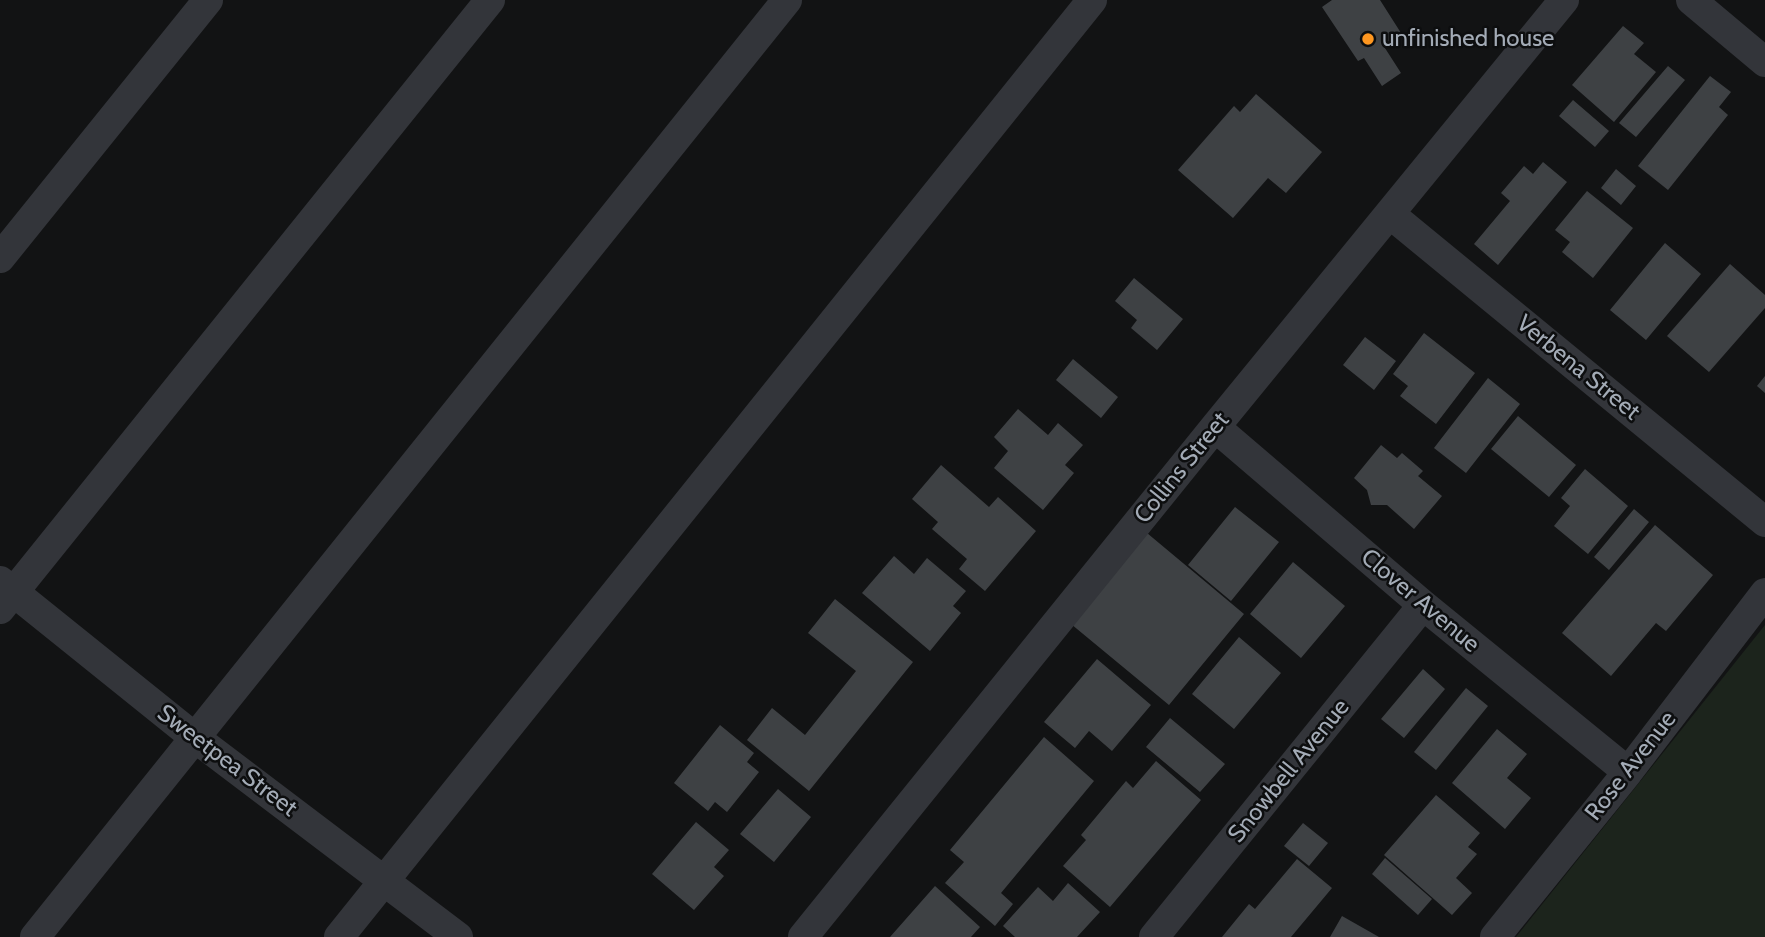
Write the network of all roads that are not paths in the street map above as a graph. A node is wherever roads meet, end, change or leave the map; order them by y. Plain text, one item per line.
1 (208, 0) edge
2 (490, 0) edge
3 (787, 0) edge
4 (1091, 0) edge
5 (1564, 0) edge
6 (1691, 0) edge
7 (1765, 62) edge
8 (1390, 214) junction
9 (0, 258) edge
10 (1214, 427) junction
11 (1765, 522) edge
12 (1765, 593) edge
13 (4, 594) edge
14 (1423, 605) junction
15 (194, 737) junction
16 (1628, 772) junction
17 (384, 880) junction
18 (35, 937) edge
19 (339, 937) edge
20 (457, 937) edge
21 (803, 937) edge
22 (1154, 937) edge
23 (1494, 937) edge

1 - 9 street
2 - 13 street
3 - 15 street
4 - 17 street
5 - 8 street, Collins Street
6 - 7 street
8 - 10 street, Collins Street
8 - 11 street, Verbena Street
10 - 14 street, Clover Avenue
10 - 21 street, Collins Street
12 - 16 street, Rose Avenue
13 - 15 street, Sweetpea Street
14 - 16 street, Clover Avenue
14 - 22 street, Snowbell Avenue
15 - 17 street, Sweetpea Street
15 - 18 street
16 - 23 street, Rose Avenue
17 - 19 street
17 - 20 street, Sweetpea Street

